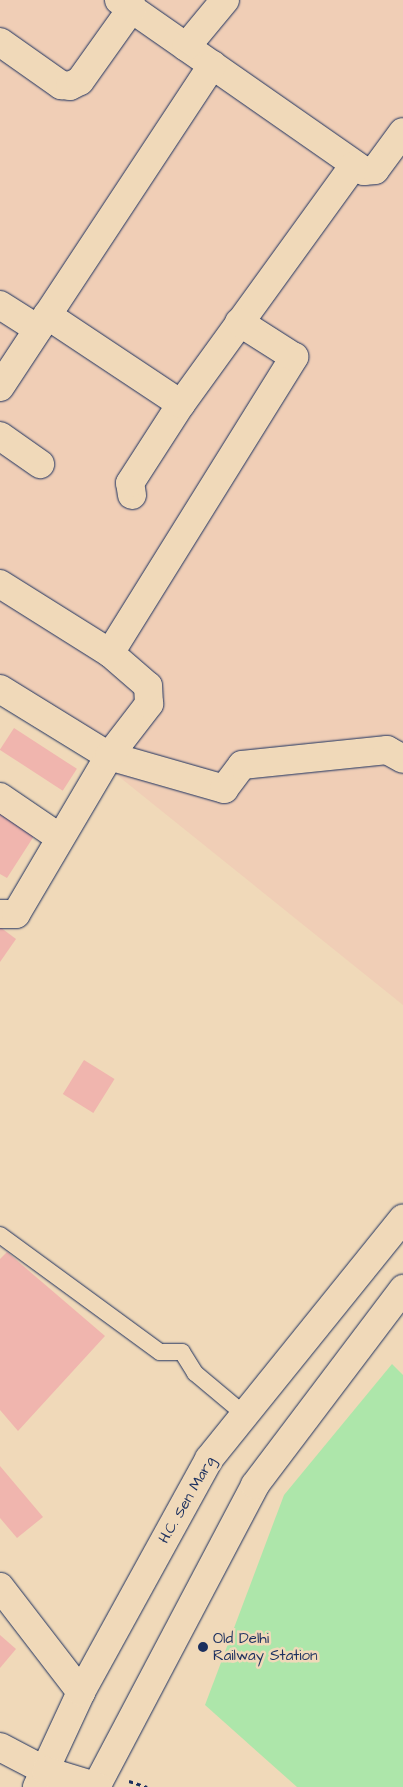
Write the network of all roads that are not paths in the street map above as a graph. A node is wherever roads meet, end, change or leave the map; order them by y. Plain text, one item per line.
1 (225, 0) edge
2 (127, 3) edge
3 (0, 42) edge
4 (186, 47) junction
5 (212, 65) junction
6 (403, 132) edge
7 (353, 166) junction
8 (0, 306) edge
9 (42, 322) junction
10 (239, 322) junction
11 (0, 387) edge
12 (181, 404) junction
13 (0, 436) edge
14 (40, 464) dead end
15 (132, 495) dead end
16 (0, 584) edge
17 (110, 653) junction
18 (0, 688) edge
19 (109, 756) junction
20 (403, 759) edge
21 (0, 797) edge
22 (50, 831) dead end
23 (0, 914) edge
24 (403, 1219) edge
25 (0, 1235) edge
26 (403, 1289) edge
27 (245, 1415) junction
28 (0, 1588) edge
29 (81, 1692) junction
30 (0, 1747) edge
31 (41, 1779) edge
32 (97, 1787) edge

1 - 4 street
2 - 3 street
2 - 4 street
4 - 5 street
5 - 7 street
5 - 9 street
6 - 7 street
7 - 10 street
8 - 9 street
9 - 11 street
9 - 12 street
10 - 12 street
10 - 17 street
12 - 15 street
13 - 14 street
16 - 17 street
17 - 19 street
18 - 19 street
19 - 20 street
19 - 23 street
21 - 22 street
24 - 27 street, H.C. Sen Marg
25 - 27 lane
26 - 32 street
27 - 29 street, H.C. Sen Marg
28 - 29 street
29 - 31 street, H.C. Sen Marg
30 - 31 street
31 - 32 street

